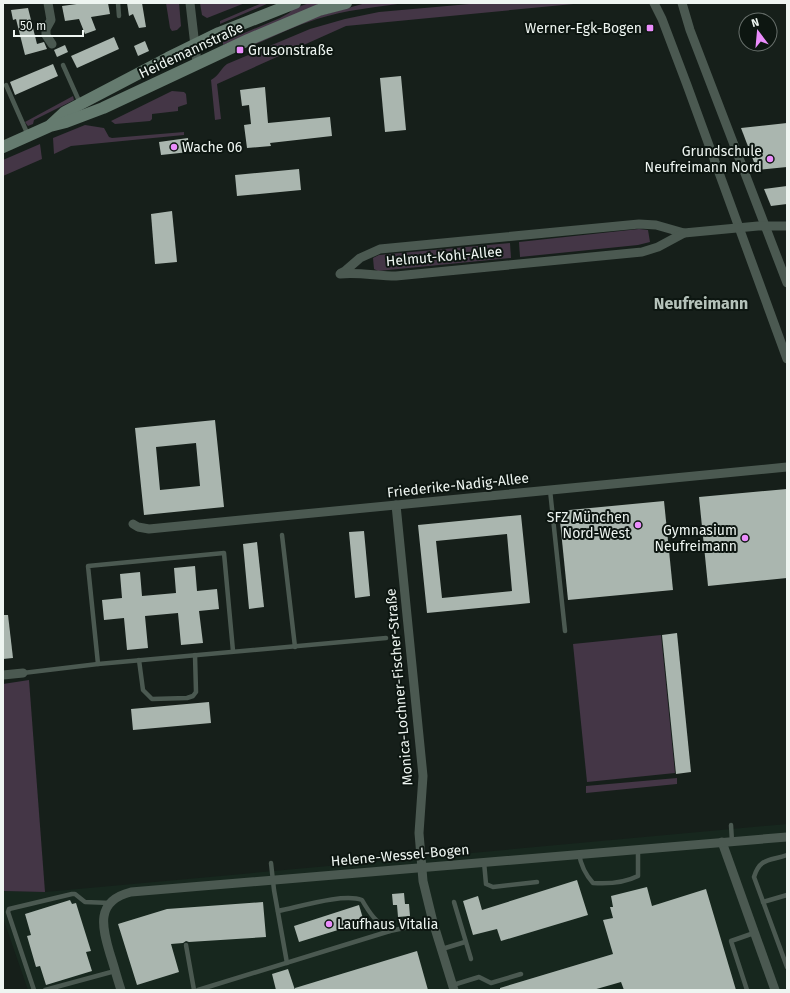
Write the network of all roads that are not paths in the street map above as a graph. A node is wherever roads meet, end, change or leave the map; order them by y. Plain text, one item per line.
1 (48, 3) edge
2 (118, 3) edge
3 (190, 3) edge
4 (295, 3) edge
5 (346, 3) edge
6 (654, 3) edge
7 (682, 3) edge
8 (120, 16) dead end
9 (52, 44) dead end
10 (195, 44) junction
11 (197, 63) junction
12 (63, 65) dead end
13 (6, 85) dead end
14 (80, 104) junction
15 (50, 126) junction
16 (28, 136) junction
17 (3, 147) edge
18 (787, 226) edge
19 (764, 227) junction
20 (740, 228) junction
21 (684, 233) junction
22 (787, 283) edge
23 (784, 343) edge
24 (787, 359) edge
25 (787, 467) edge
26 (550, 490) junction
27 (396, 505) junction
28 (133, 524) dead end
29 (282, 535) dead end
30 (565, 631) dead end
31 (386, 638) dead end
32 (295, 647) junction
33 (233, 651) junction
34 (195, 655) junction
35 (139, 660) junction
36 (98, 664) junction
37 (23, 673) joint
38 (3, 675) edge
39 (731, 825) dead end
40 (787, 837) edge
41 (722, 842) junction
42 (732, 842) junction
43 (638, 849) junction
44 (579, 854) junction
45 (787, 855) edge
46 (271, 862) dead end
47 (484, 862) junction
48 (422, 867) junction
49 (273, 879) junction
50 (537, 882) dead end
51 (787, 895) edge
52 (454, 902) dead end
53 (763, 902) junction
54 (110, 904) junction
55 (278, 911) junction
56 (434, 922) junction
57 (390, 931) junction
58 (754, 933) junction
59 (466, 942) junction
60 (186, 945) dead end
61 (442, 949) junction
62 (470, 959) dead end
63 (287, 963) junction
64 (787, 967) edge
65 (115, 971) junction
66 (521, 974) dead end
67 (453, 988) edge
68 (34, 990) edge
69 (45, 990) edge
70 (121, 990) edge
71 (194, 990) edge
72 (198, 990) edge
73 (746, 990) edge
74 (775, 990) edge

1 - 9 street
2 - 8 lane
3 - 10 street
4 - 10 main road, Heidemannstraße
5 - 11 main road, Heidemannstraße
6 - 20 street
7 - 19 street
10 - 11 street
10 - 14 main road, Heidemannstraße
11 - 15 main road, Heidemannstraße
12 - 14 lane
13 - 16 lane
14 - 15 main road, Heidemannstraße
15 - 16 main road, Heidemannstraße
16 - 17 main road, Heidemannstraße
18 - 19 street, Helmut-Kohl-Allee
19 - 20 street, Helmut-Kohl-Allee
19 - 22 street
20 - 21 street, Helmut-Kohl-Allee
20 - 23 street
21 - 21 street, Helmut-Kohl-Allee
23 - 24 street
25 - 26 street, Friederike-Nadig-Allee
26 - 27 street, Friederike-Nadig-Allee
26 - 30 lane
27 - 28 street, Friederike-Nadig-Allee
27 - 48 street, Monica-Lochner-Fischer-Straße
29 - 32 lane
31 - 32 lane
32 - 33 lane
33 - 34 lane
33 - 36 lane
34 - 35 lane
34 - 35 lane
35 - 36 lane
36 - 37 lane
37 - 38 street
39 - 42 lane
40 - 42 street, Helene-Wessel-Bogen
41 - 42 street, Helene-Wessel-Bogen
41 - 43 street, Helene-Wessel-Bogen
41 - 58 street
43 - 44 street, Helene-Wessel-Bogen
43 - 44 lane
44 - 47 street, Helene-Wessel-Bogen
45 - 53 lane
46 - 49 lane
47 - 48 street, Helene-Wessel-Bogen
47 - 50 lane
48 - 49 street, Helene-Wessel-Bogen
48 - 56 street, Monica-Lochner-Fischer-Straße
49 - 54 street, Helene-Wessel-Bogen
49 - 55 lane
51 - 53 lane
52 - 59 lane
53 - 64 lane
54 - 65 street
54 - 68 lane
55 - 57 lane
55 - 63 lane
56 - 57 lane
56 - 61 street, Monica-Lochner-Fischer-Straße
57 - 63 lane
58 - 73 lane
58 - 74 street
59 - 61 lane
59 - 62 lane
60 - 71 lane
61 - 67 street, Monica-Lochner-Fischer-Straße
63 - 72 lane
65 - 69 lane
65 - 70 street
66 - 67 lane

